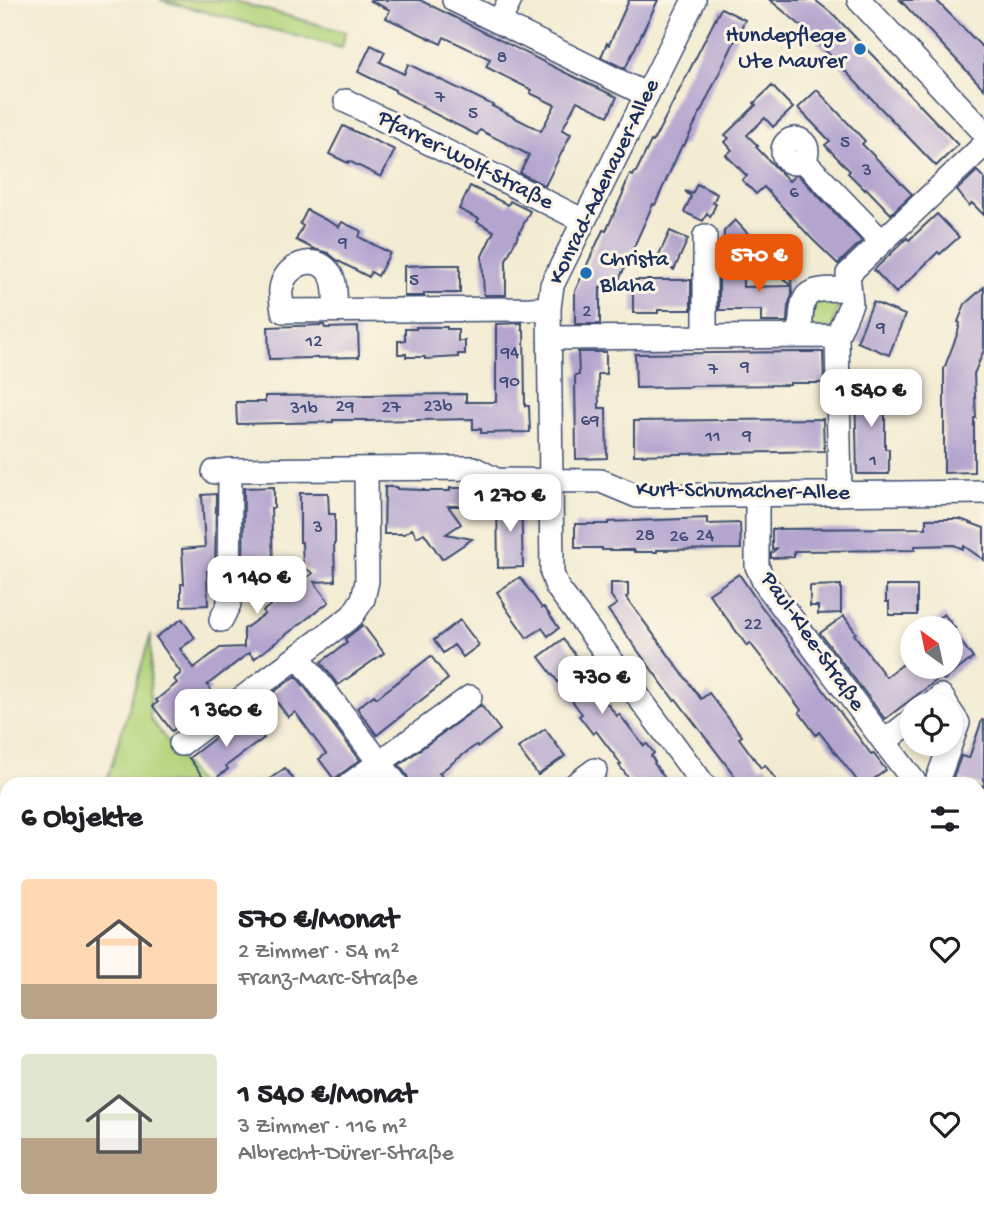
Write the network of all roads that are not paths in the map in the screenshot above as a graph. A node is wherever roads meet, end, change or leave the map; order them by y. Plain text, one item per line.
1 (510, 0) edge
2 (694, 0) edge
3 (859, 0) edge
4 (460, 1) edge
5 (499, 22) junction
6 (647, 95) junction
7 (346, 101) dead end
8 (984, 132) edge
9 (984, 145) edge
10 (803, 160) dead end
11 (584, 222) junction
12 (705, 236) dead end
13 (881, 242) junction
14 (848, 289) junction
15 (549, 307) junction
16 (335, 309) dead end
17 (800, 336) junction
18 (837, 336) junction
19 (705, 337) junction
20 (550, 338) junction
21 (366, 470) junction
22 (550, 481) junction
23 (984, 492) edge
24 (840, 494) junction
25 (757, 495) junction
26 (221, 620) dead end
27 (299, 656) junction
28 (470, 696) dead end
29 (900, 729) edge
30 (884, 742) junction
31 (181, 744) dead end
32 (946, 756) edge
33 (380, 762) junction
34 (595, 770) dead end
35 (360, 777) edge
36 (391, 777) edge
37 (586, 777) edge
38 (698, 777) edge
39 (911, 777) edge
40 (939, 777) edge

1 - 5 street
2 - 6 street, Konrad-Adenauer-Allee
3 - 8 street
4 - 5 street
5 - 6 street
6 - 11 street, Konrad-Adenauer-Allee
7 - 11 street, Pfarrer-Wolf-Straße
9 - 13 street
10 - 13 street
11 - 15 street, Konrad-Adenauer-Allee
12 - 19 street
13 - 14 street
14 - 17 street
14 - 18 street
15 - 16 street
15 - 20 street, Konrad-Adenauer-Allee
17 - 18 street
17 - 19 street
18 - 24 street
19 - 20 street
20 - 22 street, Konrad-Adenauer-Allee
21 - 22 street, Kurt-Schumacher-Allee
21 - 26 street, Kurt-Schumacher-Allee
21 - 27 street
22 - 25 street, Kurt-Schumacher-Allee
22 - 38 street, Konrad-Adenauer-Allee
23 - 24 street, Kurt-Schumacher-Allee
24 - 25 street, Kurt-Schumacher-Allee
25 - 30 street, Paul-Klee-Straße
27 - 31 street
27 - 33 street
28 - 33 street
29 - 30 street
30 - 39 street, Paul-Klee-Straße
32 - 40 street
33 - 35 street
33 - 36 street
34 - 37 street

